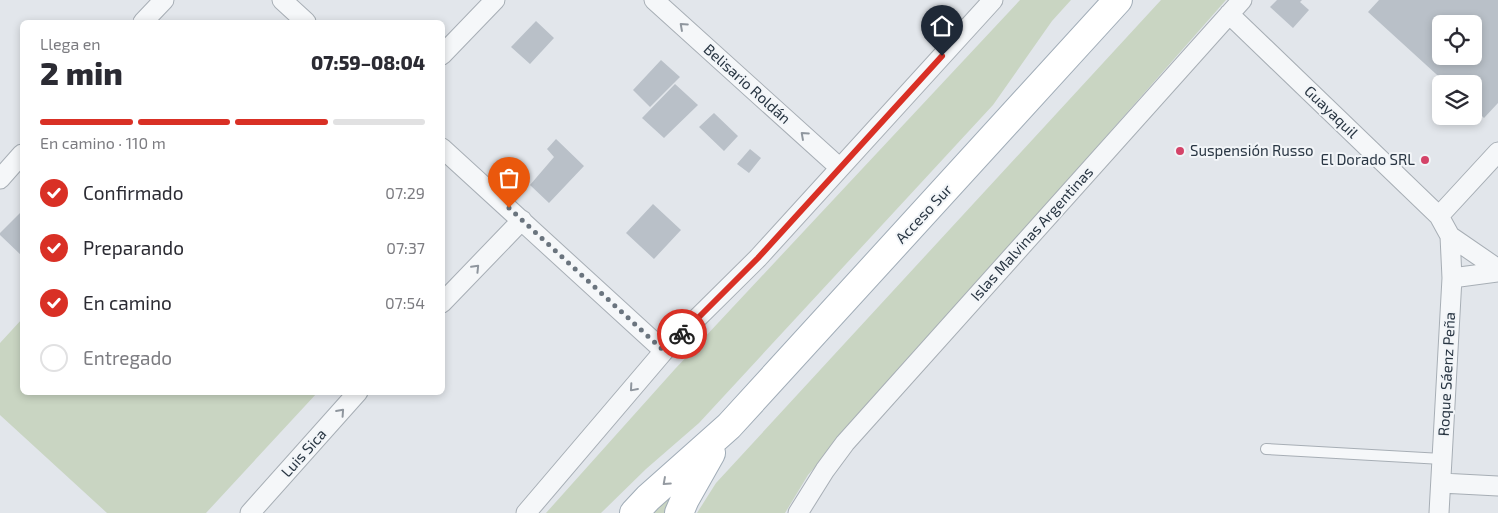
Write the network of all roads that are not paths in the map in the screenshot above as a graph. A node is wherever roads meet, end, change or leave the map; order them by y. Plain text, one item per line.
1 (164, 0) edge
2 (282, 0) edge
3 (495, 0) edge
4 (654, 0) edge
5 (993, 0) edge
6 (1118, 0) edge
7 (1242, 0) edge
8 (1229, 14) junction
9 (145, 20) edge
10 (304, 20) edge
11 (445, 52) edge
12 (445, 151) edge
13 (1498, 152) edge
14 (20, 156) edge
15 (840, 168) junction
16 (0, 178) edge
17 (1439, 216) junction
18 (522, 220) junction
19 (1450, 236) junction
20 (1498, 271) edge
21 (1452, 278) junction
22 (445, 300) edge
23 (664, 351) junction
24 (355, 395) edge
25 (729, 426) junction
26 (1266, 448) dead end
27 (1442, 459) junction
28 (1441, 483) junction
29 (1498, 486) edge
30 (250, 513) edge
31 (526, 513) edge
32 (634, 513) edge
33 (679, 513) edge
34 (798, 513) edge
35 (1439, 513) edge

1 - 9 street
2 - 10 street
3 - 11 street
15 -> 4 street, Belisario Roldán
5 - 15 street
6 - 25 main road, Acceso Sur
7 - 8 street, Islas Malvinas Argentinas
8 - 17 street, Guayaquil
8 - 34 street, Islas Malvinas Argentinas
12 - 18 street
13 - 17 street
14 - 16 street
15 - 23 street
17 - 19 street, Guayaquil
22 -> 18 street
18 - 23 street
19 - 20 street, Guayaquil
19 - 21 street, Roque Sáenz Peña
20 - 21 street, Guayaquil
21 - 27 street, Roque Sáenz Peña
23 -> 31 street
30 -> 24 street, Luis Sica
25 -> 32 main road, Acceso Sur
25 - 33 main road, Acceso Sur
26 - 27 lane
27 - 28 street, Roque Sáenz Peña
28 - 29 street
28 - 35 street, Roque Sáenz Peña

